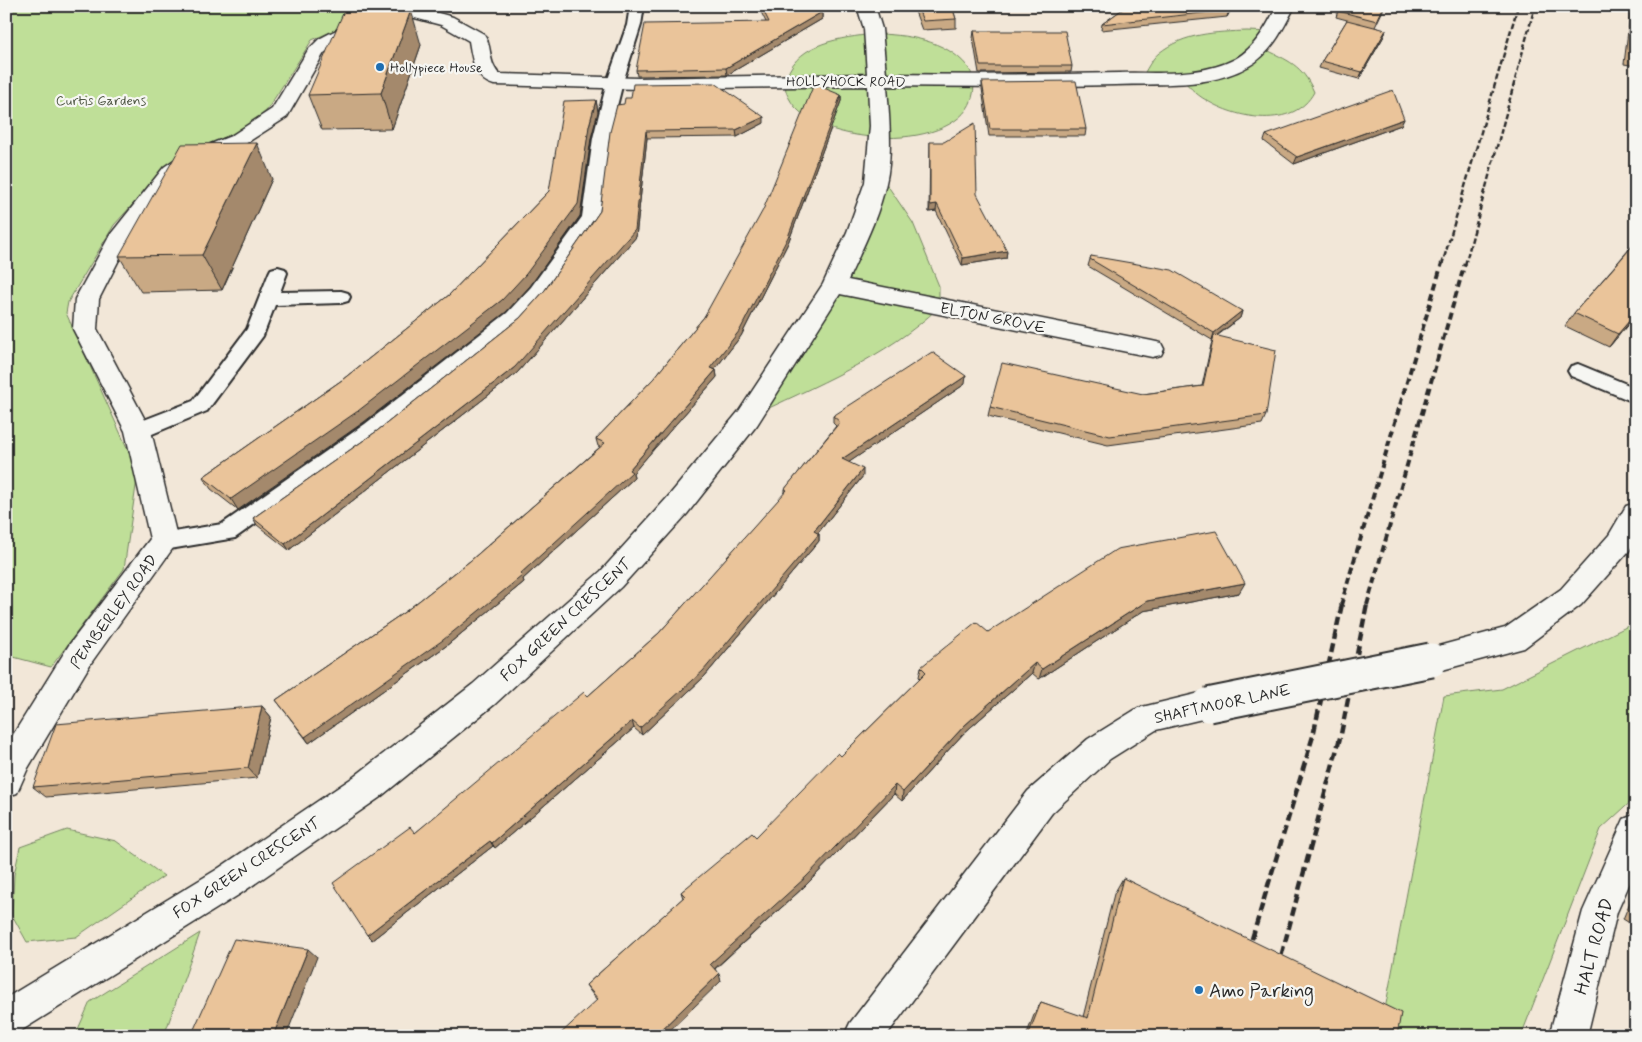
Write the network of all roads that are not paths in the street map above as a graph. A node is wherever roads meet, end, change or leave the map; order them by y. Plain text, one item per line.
1 (637, 6) edge
2 (866, 6) edge
3 (1286, 6) edge
4 (411, 8) edge
5 (877, 80) junction
6 (615, 82) junction
7 (278, 272) dead end
8 (834, 285) junction
9 (341, 297) dead end
10 (268, 300) junction
11 (1152, 349) dead end
12 (1578, 372) dead end
13 (1636, 396) edge
14 (138, 431) junction
15 (1636, 514) edge
16 (164, 541) junction
17 (6, 782) edge
18 (1636, 830) edge
19 (6, 1019) edge
20 (6, 1030) edge
21 (7, 1036) edge
22 (863, 1036) edge
23 (1568, 1036) edge

1 - 6 lane
2 - 5 street, FOX GREEN CRESCENT
3 - 5 street, HOLLYHOCK ROAD
4 - 6 street, HOLLYHOCK ROAD
4 - 14 street, PEMBERLEY ROAD
5 - 6 street, HOLLYHOCK ROAD
5 - 8 street, FOX GREEN CRESCENT
6 - 16 lane
7 - 10 lane
8 - 11 street, ELTON GROVE
8 - 19 street, FOX GREEN CRESCENT
9 - 10 lane
10 - 14 lane
12 - 13 lane
14 - 16 street, PEMBERLEY ROAD
15 - 22 street, SHAFTMOOR LANE, bridge
16 - 17 street, PEMBERLEY ROAD
18 - 23 street, HALT ROAD
20 - 21 street

